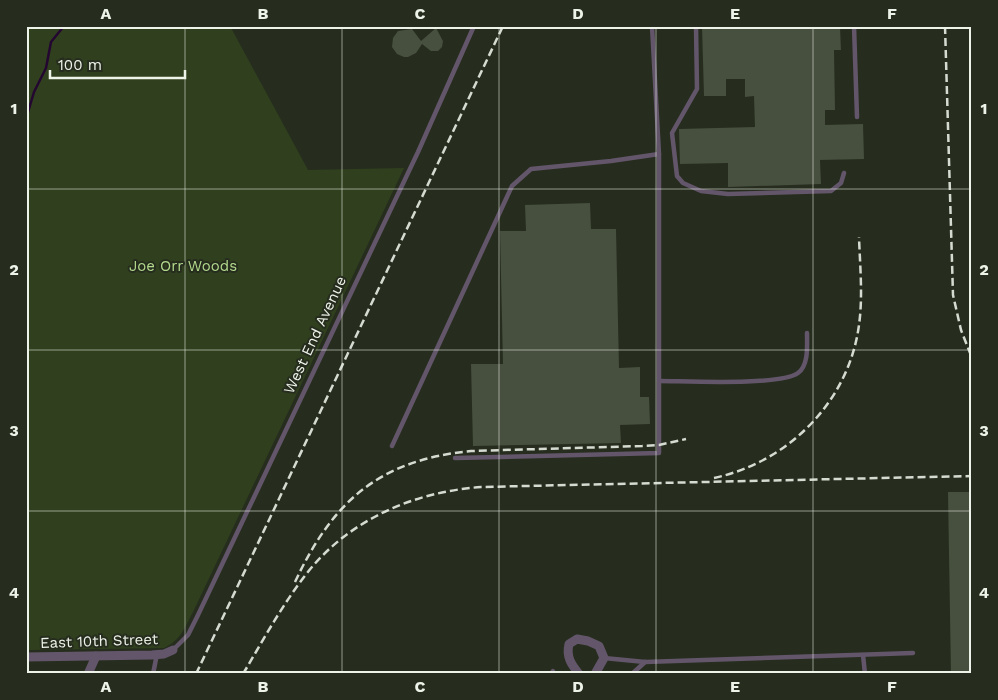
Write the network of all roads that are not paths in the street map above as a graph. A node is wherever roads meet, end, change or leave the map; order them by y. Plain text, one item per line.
1 (474, 26) edge
2 (652, 26) edge
3 (696, 26) edge
4 (854, 26) edge
5 (857, 116) dead end
6 (659, 154) junction
7 (844, 173) dead end
8 (807, 333) dead end
9 (659, 381) junction
10 (392, 446) dead end
11 (455, 458) dead end
12 (173, 650) joint
13 (913, 653) dead end
14 (157, 654) junction
15 (864, 654) junction
16 (96, 656) junction
17 (26, 658) edge
18 (604, 658) junction
19 (646, 662) junction
20 (88, 674) edge
21 (153, 674) edge
22 (579, 674) edge
23 (595, 674) edge
24 (632, 674) edge
25 (865, 674) edge

1 - 12 lane, West End Avenue
2 - 6 lane
3 - 7 lane
4 - 5 lane
6 - 9 lane
6 - 10 lane
8 - 9 lane
9 - 11 lane
12 - 14 street, East 10th Street
13 - 15 lane
14 - 16 street, East 10th Street
14 - 21 lane
15 - 19 lane
15 - 25 lane
16 - 17 street, East 10th Street
16 - 20 street
18 - 19 lane
18 - 22 street
18 - 23 street
19 - 24 lane

